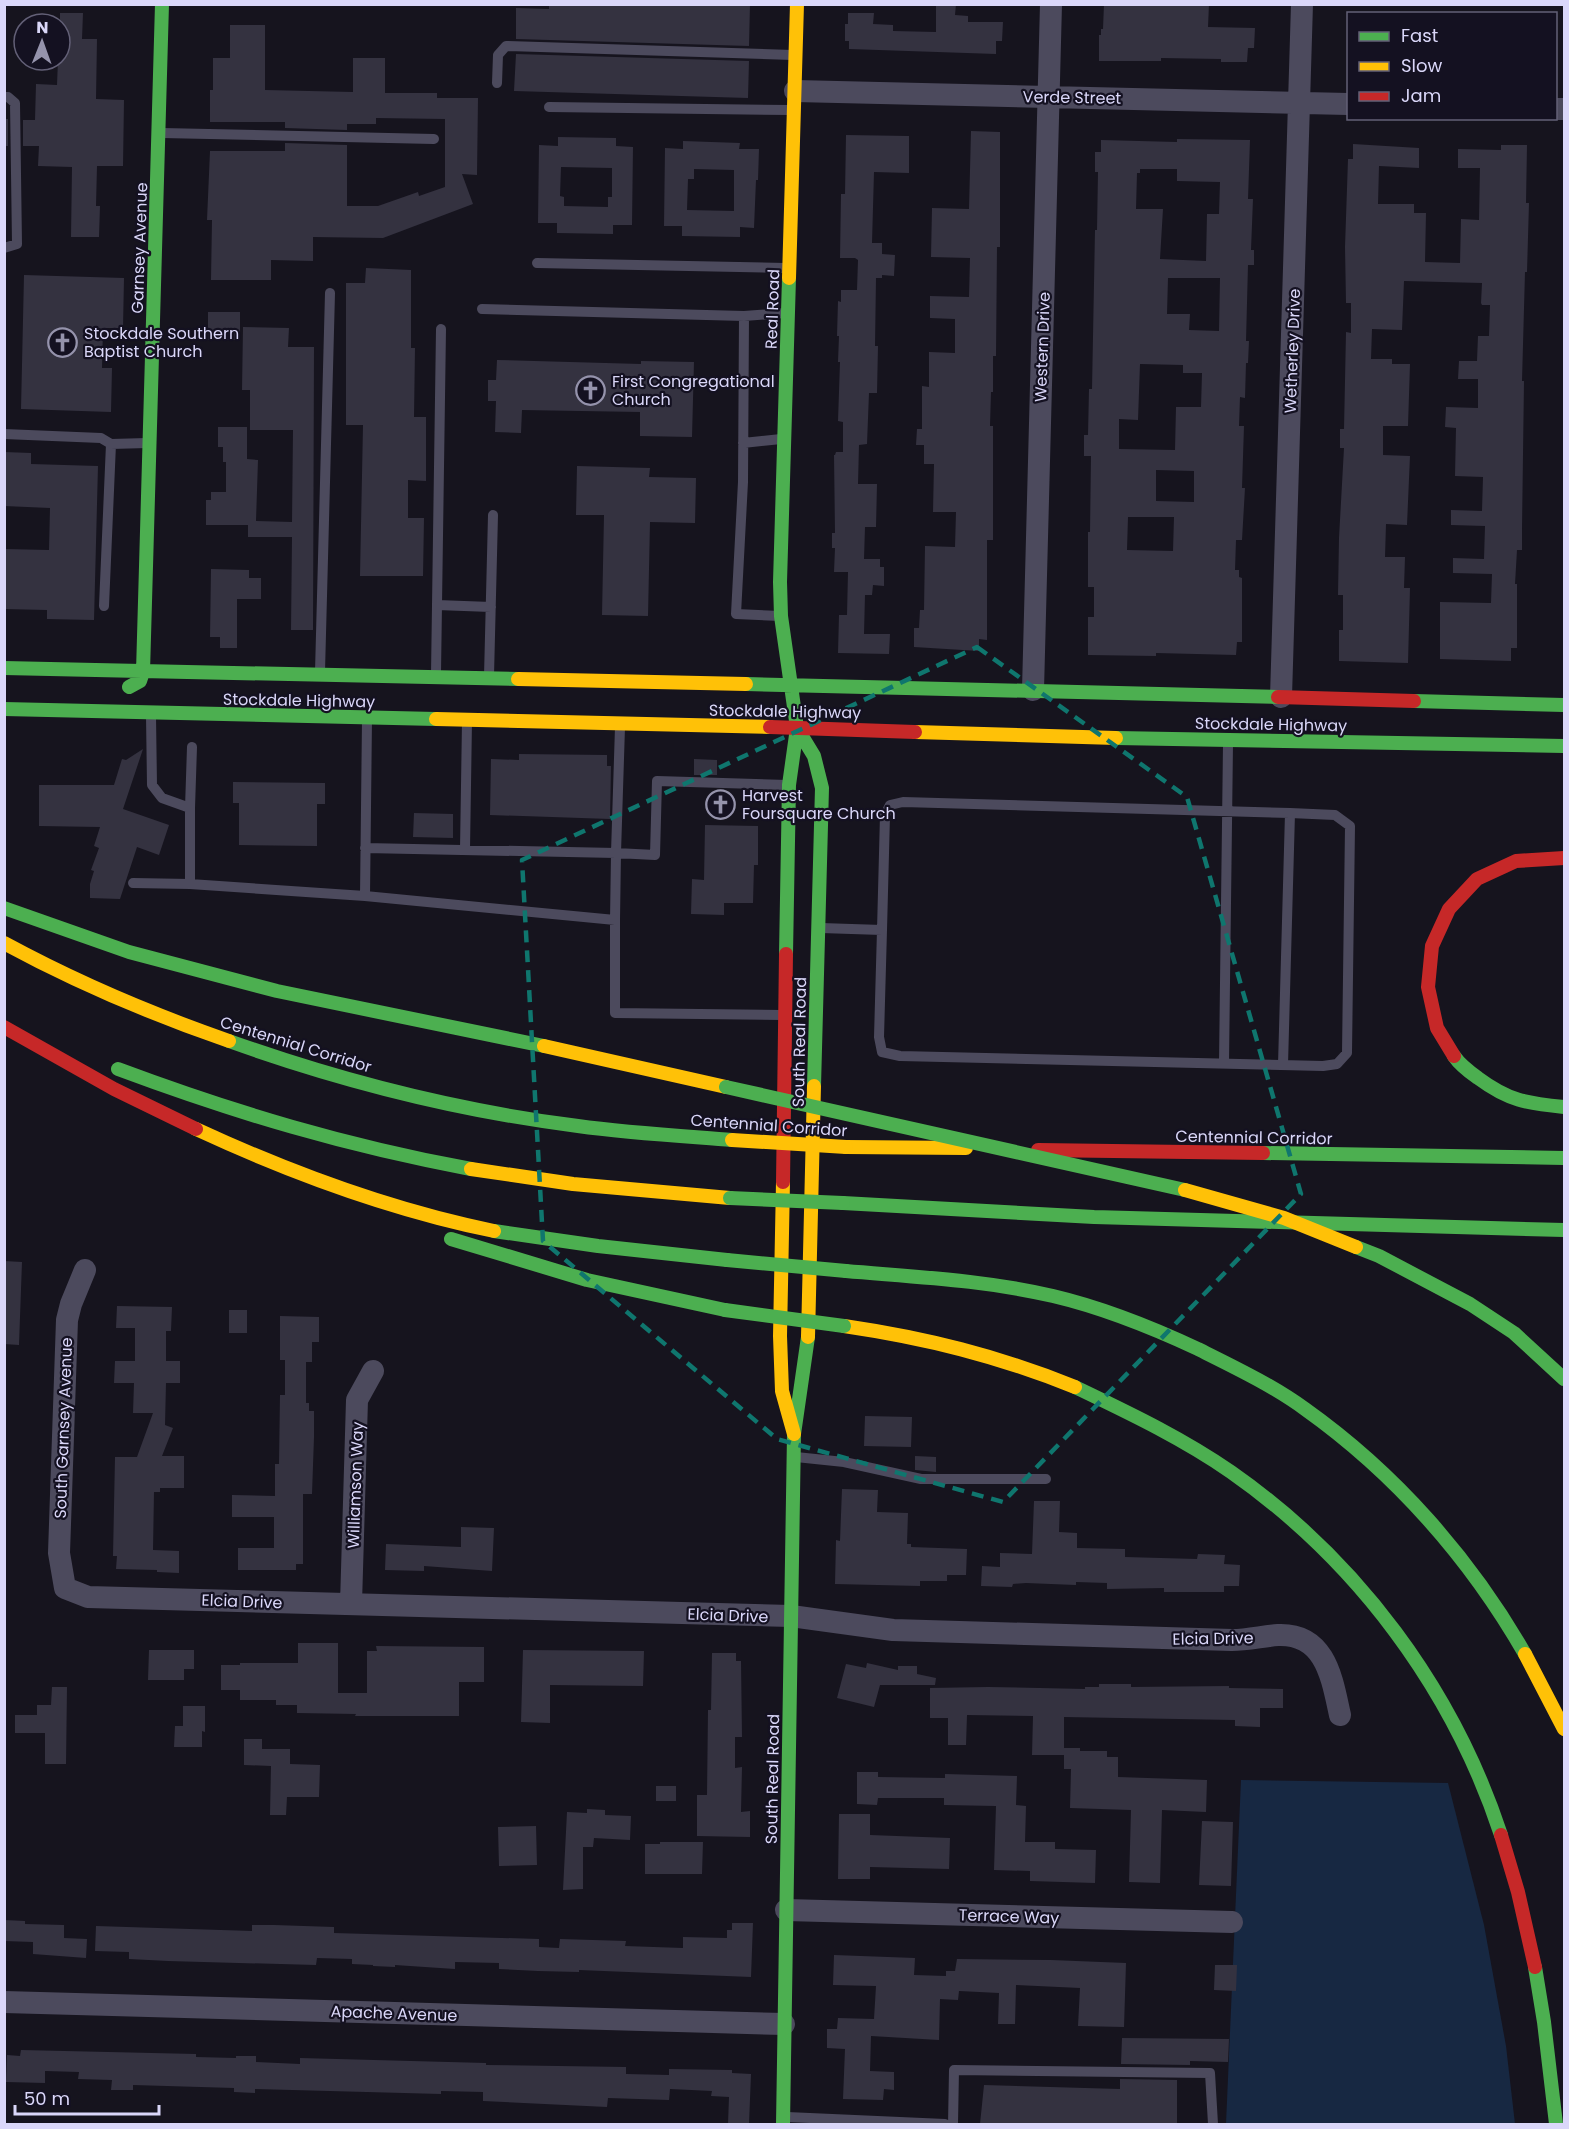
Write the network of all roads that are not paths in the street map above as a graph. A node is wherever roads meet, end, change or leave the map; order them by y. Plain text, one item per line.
1 (162, 4) edge
2 (797, 4) edge
3 (1051, 4) edge
4 (1302, 4) edge
5 (796, 56) junction
6 (497, 83) dead end
7 (4, 97) edge
8 (1048, 97) junction
9 (795, 100) junction
10 (1300, 103) junction
11 (1347, 104) edge
12 (549, 107) dead end
13 (158, 133) junction
14 (434, 139) dead end
15 (4, 248) edge
16 (537, 263) dead end
17 (789, 268) junction
18 (330, 293) dead end
19 (482, 309) dead end
20 (788, 313) junction
21 (744, 316) junction
22 (441, 329) dead end
23 (4, 434) edge
24 (784, 438) junction
25 (150, 443) junction
26 (743, 443) junction
27 (111, 444) junction
28 (493, 515) dead end
29 (437, 605) junction
30 (104, 606) dead end
31 (491, 607) junction
32 (781, 616) junction
33 (4, 668) edge
34 (143, 672) junction
35 (319, 676) junction
36 (436, 678) junction
37 (489, 680) junction
38 (587, 681) junction
39 (791, 685) junction
40 (115, 690) dead end
41 (1033, 690) junction
42 (535, 692) dead end
43 (1281, 698) junction
44 (1421, 701) junction
45 (382, 703) dead end
46 (1564, 705) edge
47 (4, 709) edge
48 (151, 713) junction
49 (1389, 715) dead end
50 (367, 718) junction
51 (467, 720) junction
52 (620, 724) junction
53 (797, 728) junction
54 (1236, 728) dead end
55 (1228, 741) junction
56 (1564, 746) edge
57 (192, 747) dead end
58 (789, 785) junction
59 (190, 808) junction
60 (1226, 812) junction
61 (1290, 813) junction
62 (365, 848) junction
63 (465, 850) junction
64 (616, 854) junction
65 (1564, 858) edge
66 (133, 883) dead end
67 (190, 884) junction
68 (364, 896) junction
69 (4, 908) edge
70 (615, 920) junction
71 (818, 928) junction
72 (882, 930) junction
73 (4, 943) edge
74 (785, 1015) junction
75 (4, 1018) edge
76 (4, 1027) edge
77 (80, 1053) dead end
78 (1224, 1063) junction
79 (108, 1065) dead end
80 (1283, 1065) junction
81 (1564, 1107) edge
82 (1564, 1158) edge
83 (304, 1174) junction
84 (421, 1227) dead end
85 (1564, 1230) edge
86 (440, 1235) dead end
87 (85, 1270) dead end
88 (373, 1371) dead end
89 (1564, 1379) edge
90 (794, 1434) junction
91 (793, 1456) junction
92 (1046, 1479) dead end
93 (65, 1588) joint
94 (351, 1604) junction
95 (791, 1616) junction
96 (1340, 1715) dead end
97 (1564, 1729) edge
98 (786, 1910) junction
99 (1232, 1923) dead end
100 (4, 2002) edge
101 (784, 2024) junction
102 (783, 2121) edge
103 (945, 2124) edge
104 (953, 2124) edge
105 (1213, 2124) edge
106 (1556, 2124) edge

1 - 13 main road, Garnsey Avenue
2 - 5 main road, Real Road
3 - 8 street, Western Drive
4 - 10 street, Wetherley Drive
5 - 6 lane
5 - 9 main road, Real Road
7 - 15 lane
8 - 9 street, Verde Street
8 - 10 street, Verde Street
8 - 41 street, Western Drive
9 - 12 lane
9 - 17 main road, Real Road
10 - 11 street, Verde Street
10 - 43 street, Wetherley Drive
13 - 14 lane
13 - 25 main road, Garnsey Avenue
16 - 17 lane
17 - 20 main road, Real Road
18 - 35 lane
19 - 21 lane
20 - 21 lane
20 - 24 main road, Real Road
21 - 26 lane
22 - 29 lane
23 - 27 lane
24 - 26 lane
24 - 32 main road, Real Road
25 - 27 lane
25 - 34 main road, Garnsey Avenue
26 - 32 lane
27 - 30 lane
28 - 31 lane
29 - 31 lane
29 - 36 lane
31 - 37 lane
32 - 39 main road, Real Road
33 - 34 main road, Stockdale Highway
34 - 35 main road, Stockdale Highway
34 - 40 main road
35 - 36 main road, Stockdale Highway
36 - 37 main road, Stockdale Highway
37 - 38 main road, Stockdale Highway
38 - 39 main road, Stockdale Highway
38 - 42 main road
39 - 41 main road, Stockdale Highway
39 - 53 main road, South Real Road
41 - 43 main road, Stockdale Highway
43 - 44 main road, Stockdale Highway
44 - 46 main road, Stockdale Highway
44 - 49 main road
45 - 50 main road
47 - 48 main road, Stockdale Highway
48 - 50 main road, Stockdale Highway
48 - 59 lane
50 - 51 main road, Stockdale Highway
50 - 62 lane
51 - 52 main road, Stockdale Highway
51 - 63 lane
52 - 53 main road, Stockdale Highway
52 - 64 lane
53 - 55 main road, Stockdale Highway
53 - 58 main road, South Real Road
53 - 71 main road, South Real Road
54 - 55 main road
55 - 56 main road, Stockdale Highway
55 - 60 lane
57 - 59 lane
58 - 64 lane
58 - 74 main road, South Real Road
59 - 67 lane
60 - 61 lane
60 - 72 lane
60 - 78 lane
61 - 80 lane
61 - 80 lane
62 - 63 lane
62 - 68 lane
63 - 64 lane
64 - 70 lane
65 - 81 main road
66 - 67 lane
67 - 68 lane
68 - 70 lane
69 - 89 main road, bridge
70 - 74 lane
71 - 72 lane
71 - 90 main road, South Real Road
72 - 78 lane
73 - 82 main road, Centennial Corridor, bridge
74 - 90 main road, South Real Road
75 - 77 main road
76 - 83 main road
78 - 80 lane
79 - 85 main road, bridge
83 - 84 main road
83 - 97 main road, bridge
86 - 106 main road, bridge
87 - 93 street, South Garnsey Avenue
88 - 94 street, Williamson Way
90 - 91 main road, South Real Road
91 - 92 lane
91 - 95 main road, South Real Road
93 - 94 street, Elcia Drive
94 - 95 street, Elcia Drive
95 - 96 street, Elcia Drive
95 - 98 main road, South Real Road
98 - 99 street, Terrace Way
98 - 101 main road, South Real Road
100 - 101 street, Apache Avenue
101 - 102 main road, South Real Road
102 - 103 lane
104 - 105 lane

